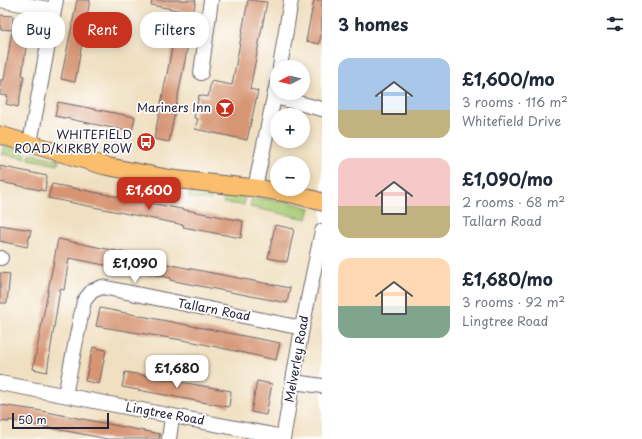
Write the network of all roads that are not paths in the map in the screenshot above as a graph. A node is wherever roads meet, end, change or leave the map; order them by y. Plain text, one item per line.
1 (0, 0) edge
2 (211, 0) edge
3 (291, 0) edge
4 (55, 5) edge
5 (281, 60) edge
6 (201, 73) dead end
7 (273, 100) edge
8 (286, 100) edge
9 (322, 109) edge
10 (0, 135) edge
11 (30, 143) junction
12 (255, 188) junction
13 (322, 202) edge
14 (322, 231) edge
15 (302, 328) junction
16 (294, 382) junction
17 (0, 384) edge
18 (322, 386) edge
19 (65, 395) junction
20 (172, 417) junction
21 (283, 438) edge
22 (169, 439) edge

1 - 4 street
2 - 6 street
3 - 5 street
4 - 11 street
7 - 12 street
8 - 9 street
10 - 11 main road
11 - 12 main road
12 - 13 main road
14 - 15 street, Melverley Road
15 - 16 street, Melverley Road
15 - 19 street, Tallarn Road
16 - 18 street
16 - 21 street, Melverley Road
17 - 19 street, Lingtree Road
19 - 20 street, Lingtree Road
20 - 21 street, Lingtree Road
20 - 22 street

